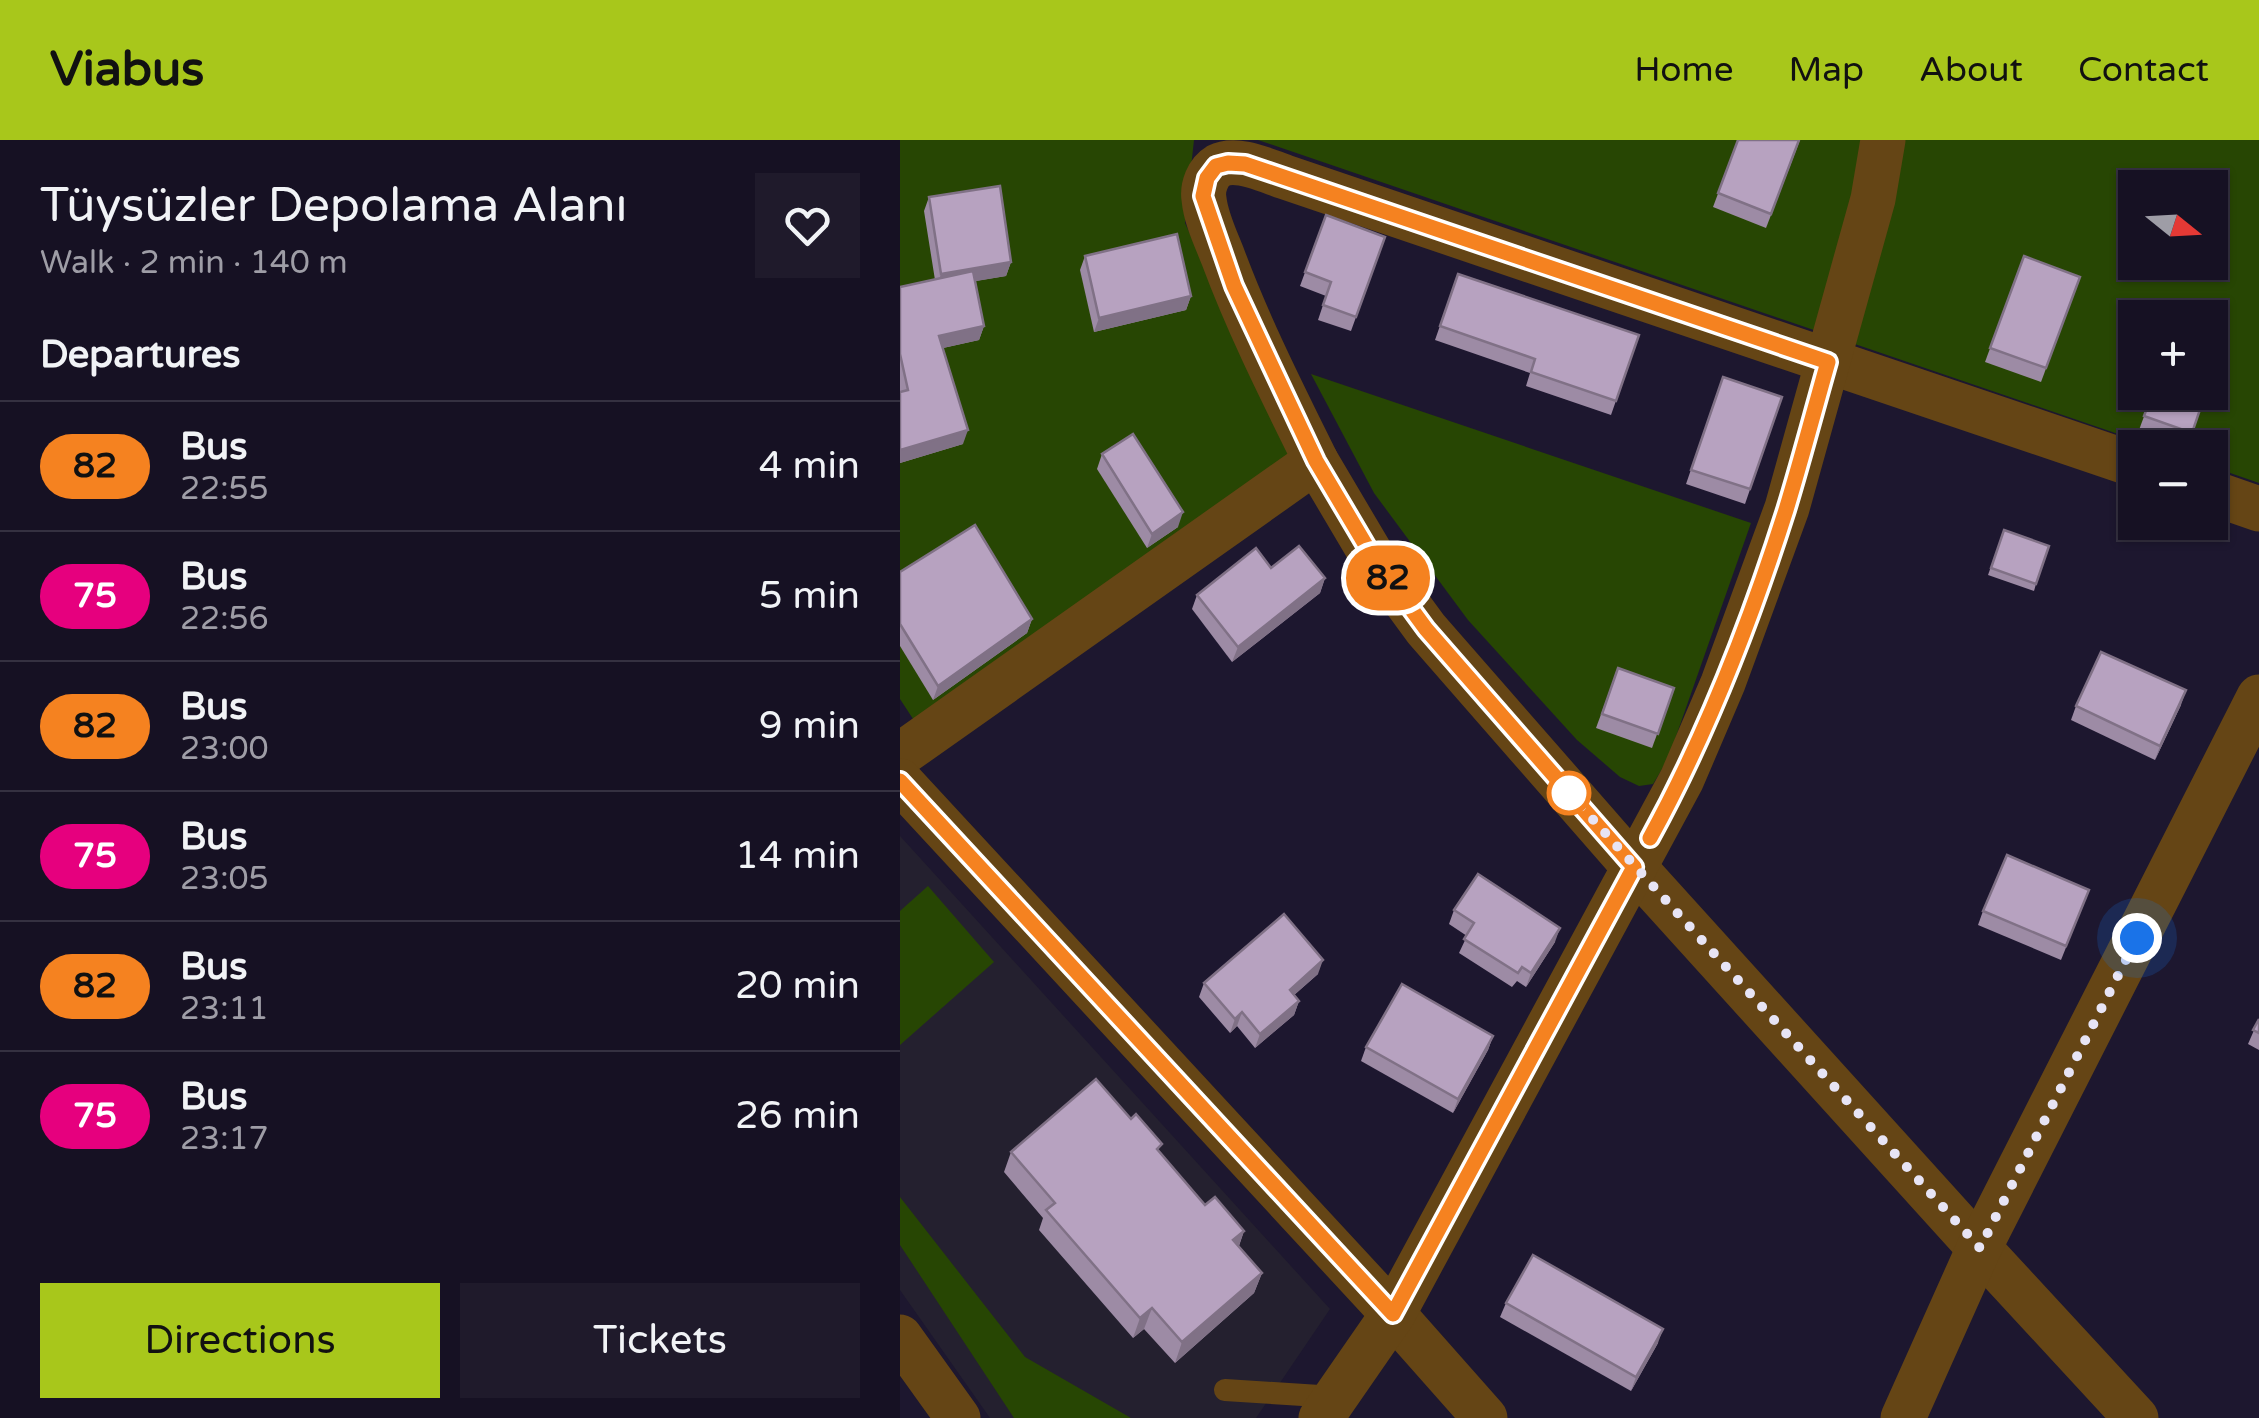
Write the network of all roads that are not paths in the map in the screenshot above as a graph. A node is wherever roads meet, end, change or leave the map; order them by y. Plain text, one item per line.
1 (1883, 140) edge
2 (1828, 362) junction
3 (2118, 459) edge
4 (1316, 461) junction
5 (2228, 498) edge
6 (2259, 509) edge
7 (2259, 697) edge
8 (900, 755) edge
9 (900, 781) edge
10 (1634, 867) junction
11 (1980, 1248) junction
12 (1393, 1314) junction
13 (900, 1338) edge
14 (1225, 1390) dead end
15 (1328, 1408) edge
16 (958, 1418) edge
17 (1485, 1418) edge
18 (1903, 1418) edge
19 (2136, 1418) edge

1 - 2 street
2 - 3 street
2 - 4 street
2 - 10 street
4 - 8 street
4 - 10 street
5 - 6 street
7 - 11 street
9 - 12 street
10 - 11 street
10 - 12 street
11 - 18 street
11 - 19 street
12 - 15 street
12 - 17 street
13 - 16 street
14 - 15 lane

